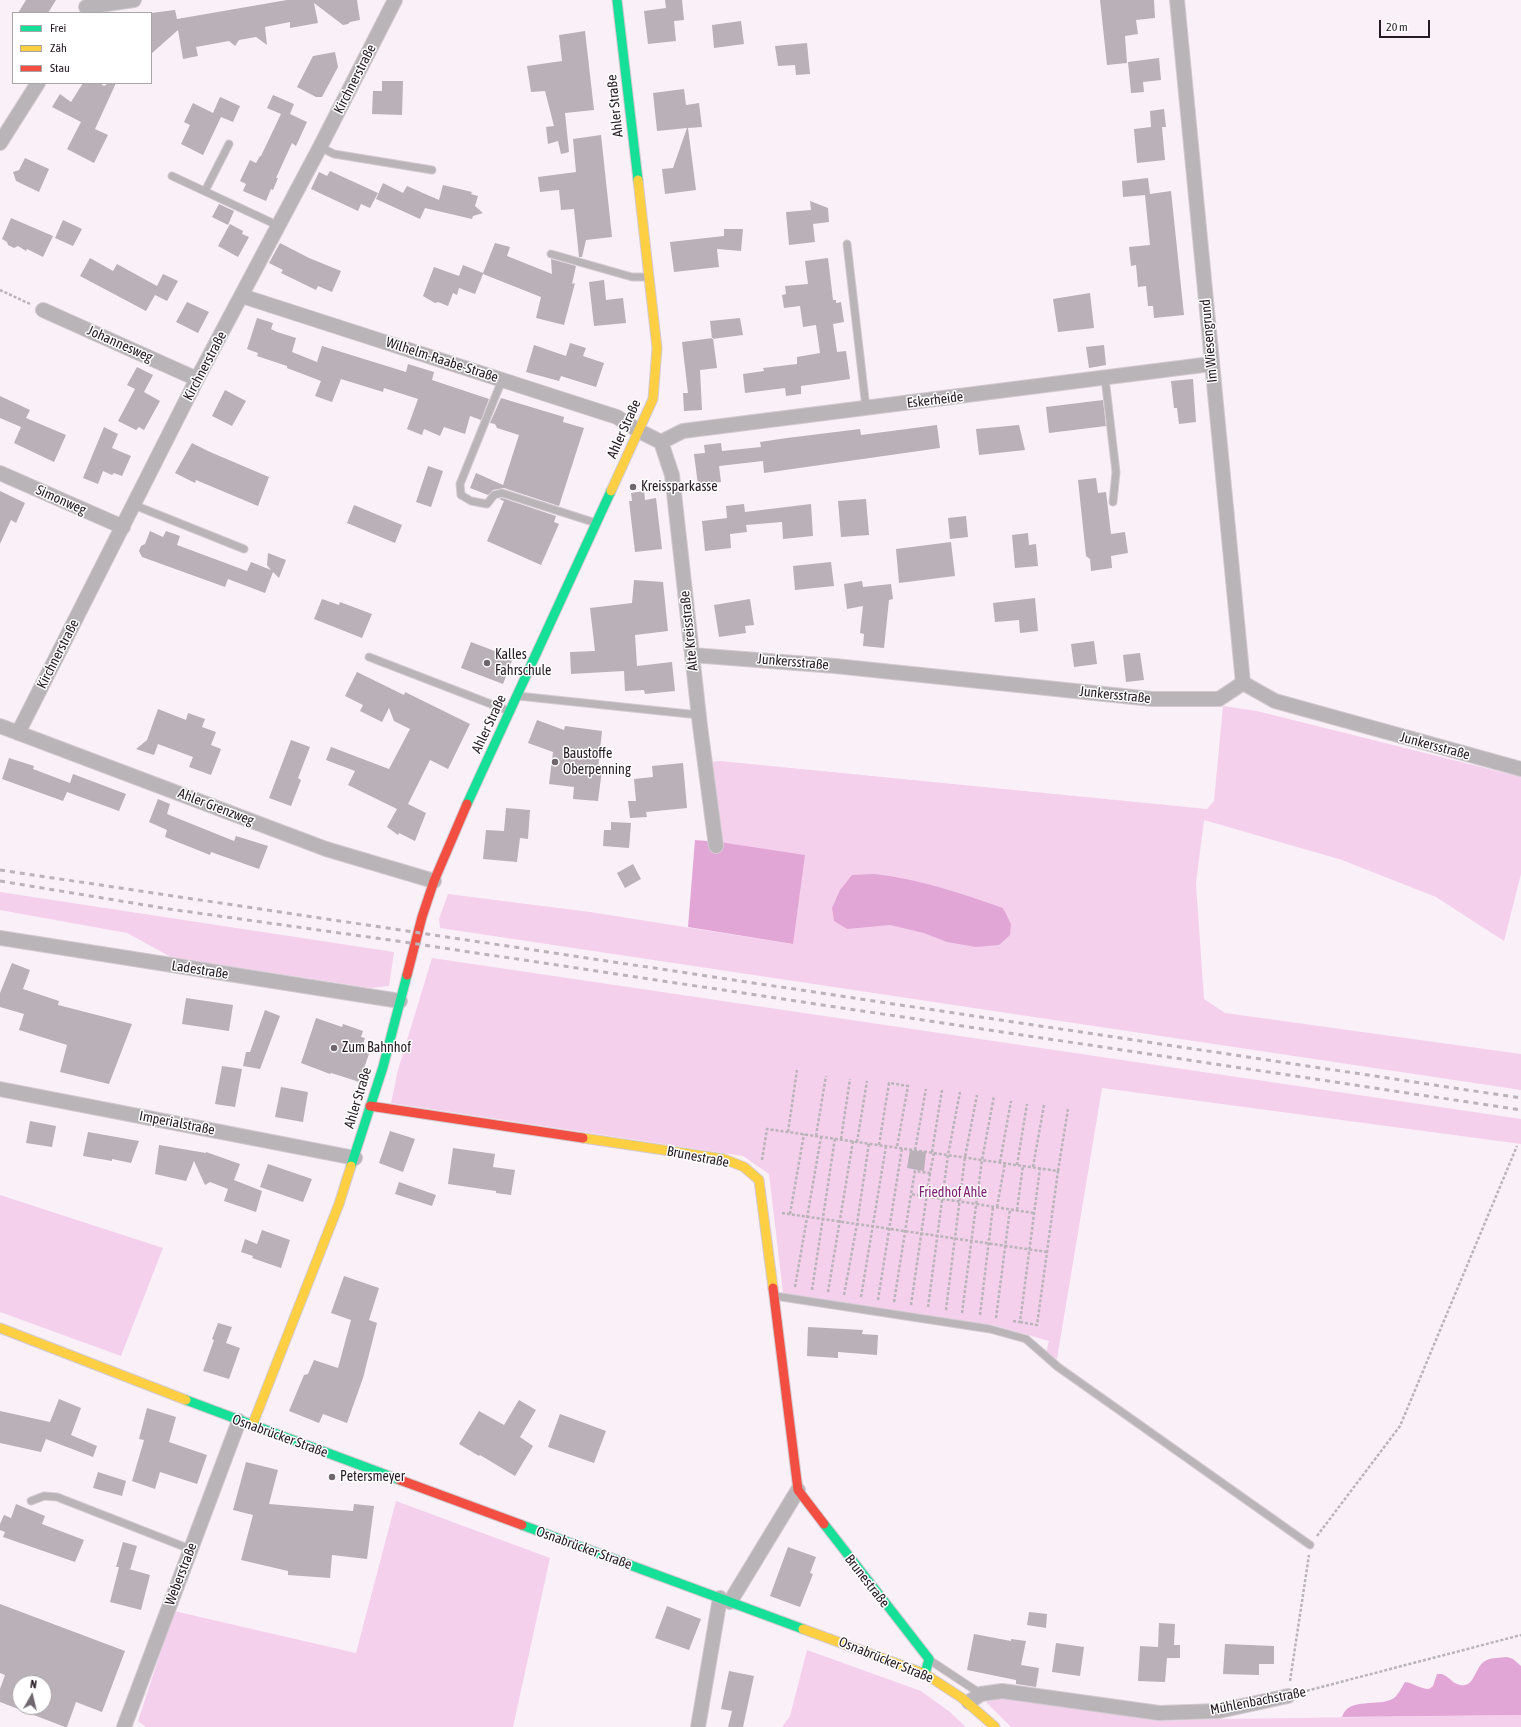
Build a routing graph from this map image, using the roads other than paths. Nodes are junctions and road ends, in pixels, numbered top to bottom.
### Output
1 (134, 0) edge
2 (395, 0) edge
3 (617, 0) edge
4 (1176, 0) edge
5 (86, 7) edge
6 (37, 84) edge
7 (1, 140) edge
8 (229, 144) dead end
9 (320, 147) junction
10 (432, 170) dead end
11 (172, 176) dead end
12 (205, 191) junction
13 (279, 226) junction
14 (847, 244) dead end
15 (551, 254) dead end
16 (648, 276) junction
17 (242, 296) junction
18 (43, 310) road end
19 (1211, 364) junction
20 (1105, 378) junction
21 (197, 379) junction
22 (502, 380) junction
23 (866, 408) junction
24 (639, 431) junction
25 (661, 442) junction
26 (0, 473) edge
27 (1113, 502) dead end
28 (134, 505) junction
29 (596, 523) junction
30 (123, 527) junction
31 (244, 549) dead end
32 (692, 655) junction
33 (369, 657) dead end
34 (1243, 683) junction
35 (517, 696) junction
36 (510, 711) junction
37 (699, 715) junction
38 (0, 726) edge
39 (18, 733) junction
40 (1521, 769) edge
41 (716, 846) dead end
42 (434, 881) junction
43 (0, 938) edge
44 (400, 1001) junction
45 (0, 1089) edge
46 (370, 1106) junction
47 (355, 1158) junction
48 (774, 1296) junction
49 (0, 1328) edge
50 (245, 1423) junction
51 (798, 1490) junction
52 (31, 1501) dead end
53 (1310, 1545) road end
54 (190, 1549) junction
55 (725, 1600) junction
56 (929, 1659) junction
57 (925, 1674) junction
58 (981, 1694) junction
59 (1288, 1696) road end
60 (969, 1702) junction
61 (124, 1727) edge
62 (698, 1727) edge
63 (994, 1727) edge

1 - 5 street
2 - 9 street, Kirchnerstraße
3 - 16 main road, Ahler Straße
4 - 19 street, Im Wiesengrund
6 - 7 street
8 - 12 lane
9 - 10 lane
9 - 13 street, Kirchnerstraße
11 - 12 lane
12 - 13 lane
13 - 17 street, Kirchnerstraße
14 - 23 lane
15 - 16 lane
16 - 24 main road, Ahler Straße
17 - 21 street, Kirchnerstraße
17 - 22 street, Wilhelm-Raabe-Straße
18 - 21 street, Johannesweg
19 - 20 street, Eskerheide
19 - 34 street, Im Wiesengrund
20 - 23 street, Eskerheide
20 - 27 lane
21 - 28 street, Kirchnerstraße
22 - 24 street, Wilhelm-Raabe-Straße
22 - 29 lane
23 - 25 street, Eskerheide
24 - 25 street
24 - 29 main road, Ahler Straße
25 - 32 street, Alte Kreisstraße
26 - 30 street, Simonweg
28 - 30 street, Kirchnerstraße
28 - 31 lane
29 - 35 main road, Ahler Straße
30 - 39 street, Kirchnerstraße
32 - 34 street, Junkersstraße
32 - 37 street, Alte Kreisstraße
33 - 36 lane
34 - 40 street, Junkersstraße
35 - 36 main road, Ahler Straße
35 - 37 lane
36 - 42 main road, Ahler Straße
37 - 41 street, Alte Kreisstraße
38 - 39 street, Ahler Grenzweg
39 - 42 street, Ahler Grenzweg
42 - 44 main road, Ahler Straße
43 - 44 street, Ladestraße
44 - 46 main road, Ahler Straße
45 - 47 street, Imperialstraße
46 - 47 main road, Ahler Straße
46 - 48 main road, Brunestraße
47 - 50 main road, Ahler Straße
48 - 51 main road
48 - 53 lane
49 - 50 main road, Osnabrücker Straße
50 - 54 street, Weberstraße
50 - 55 main road, Osnabrücker Straße
51 - 55 street
51 - 56 main road, Brunestraße
52 - 54 lane
54 - 61 street, Weberstraße
55 - 57 main road, Osnabrücker Straße
55 - 62 street
56 - 57 main road
56 - 58 lane
57 - 60 main road, Osnabrücker Straße
58 - 59 street, Mühlenbachstraße
58 - 60 street, Mühlenbachstraße
60 - 63 main road, Osnabrücker Straße

